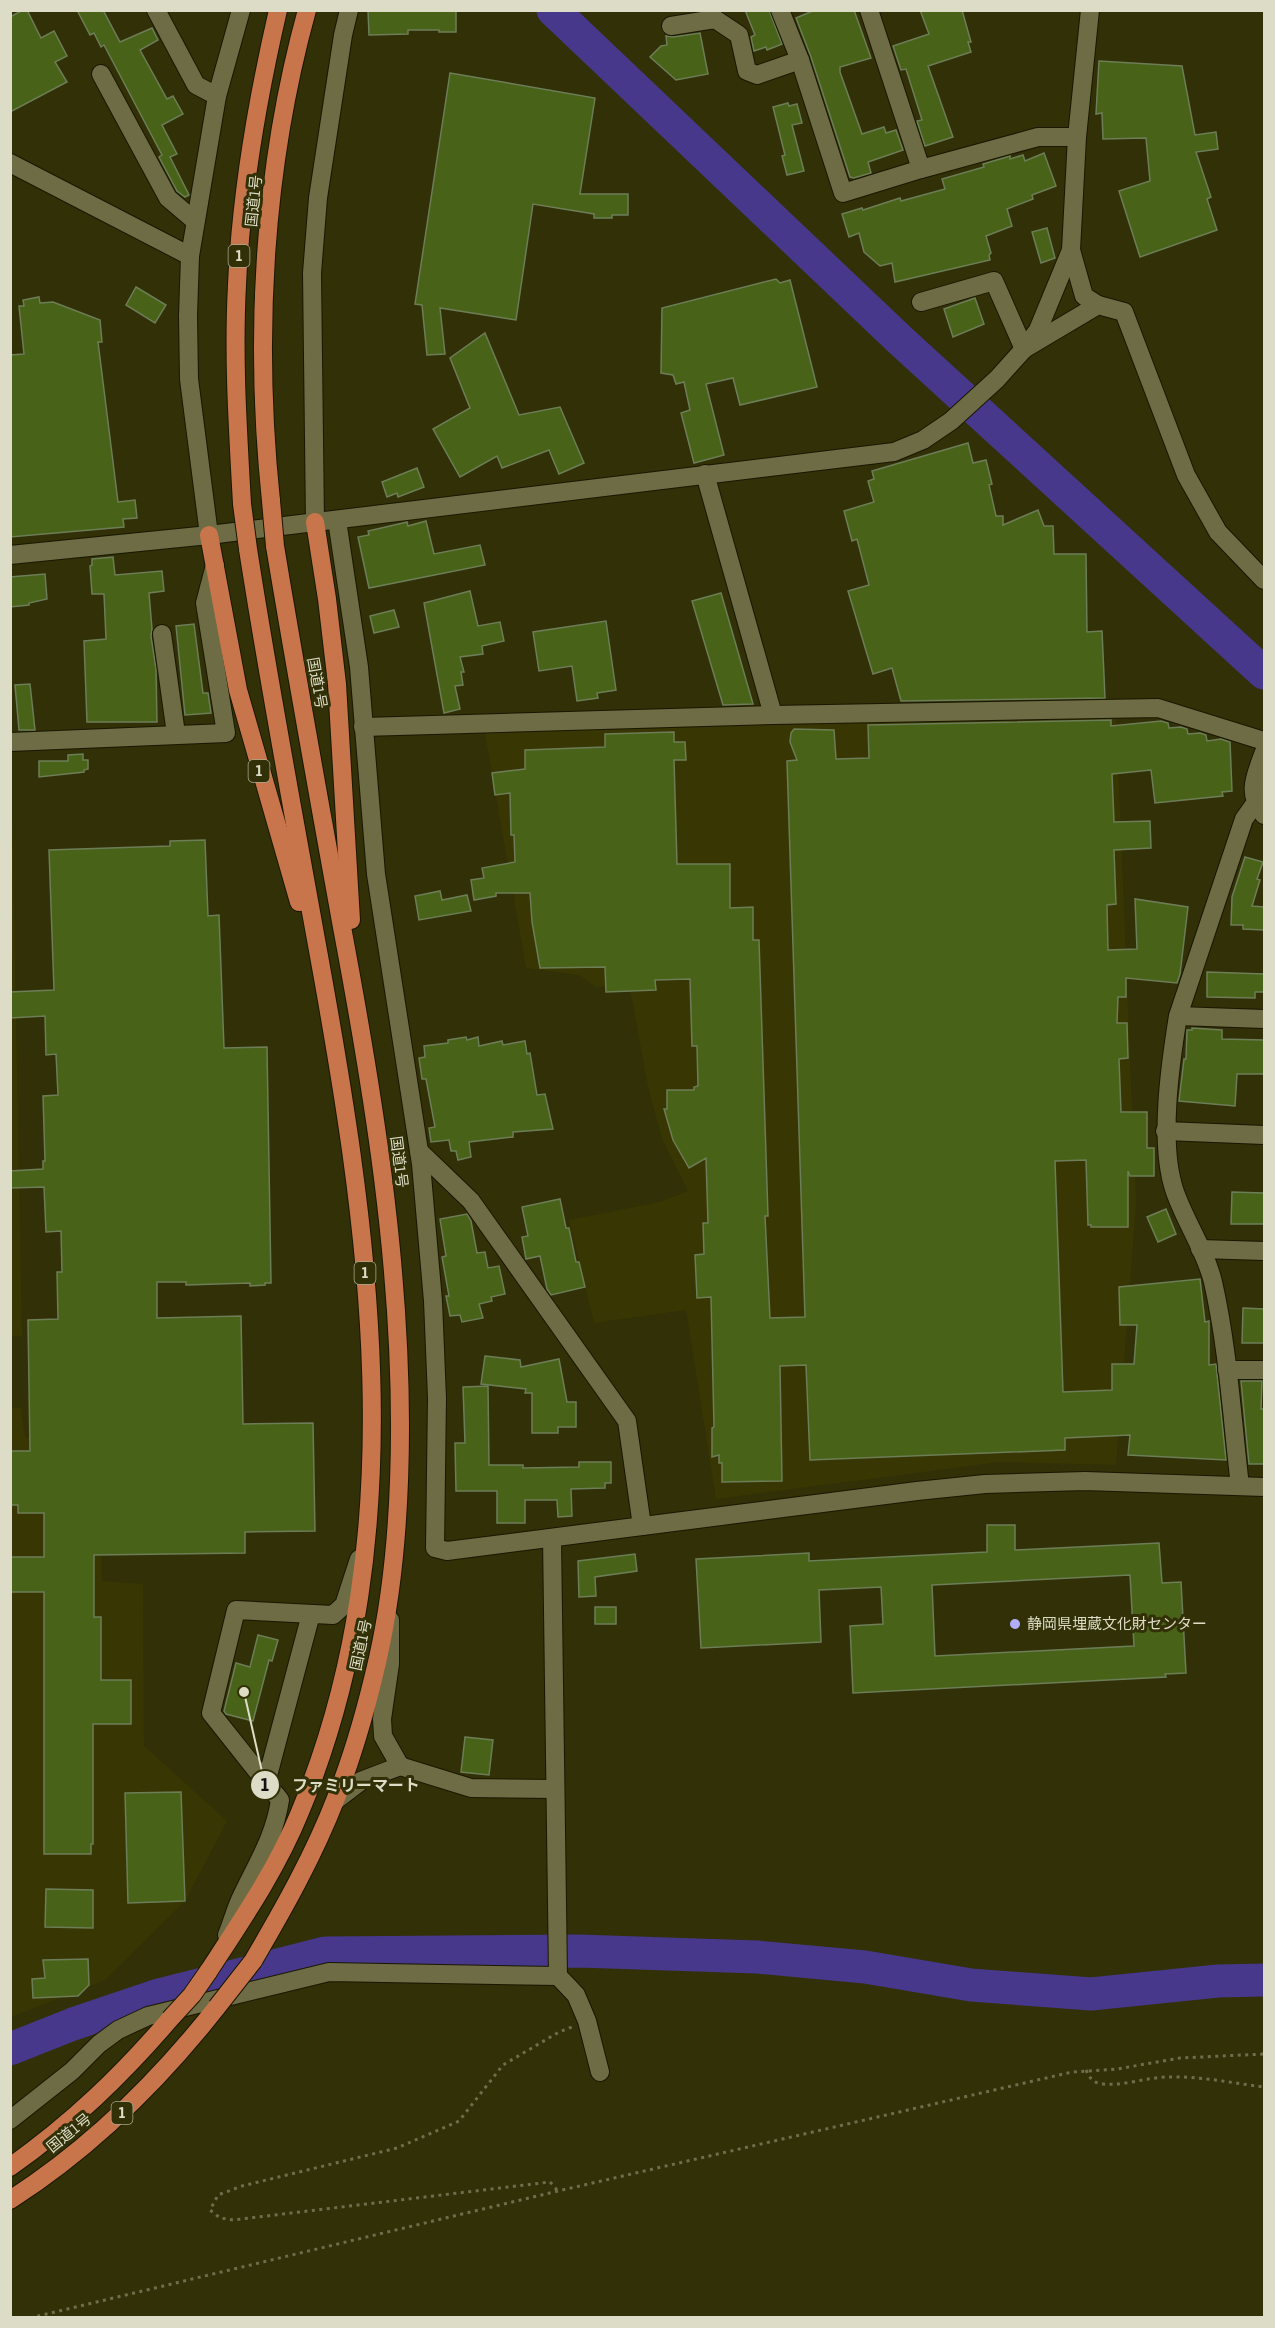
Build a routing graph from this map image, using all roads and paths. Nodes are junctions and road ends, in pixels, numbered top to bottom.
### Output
1 (156, 10) edge
2 (241, 10) edge
3 (278, 10) edge
4 (307, 10) edge
5 (349, 10) edge
6 (780, 10) edge
7 (869, 10) edge
8 (1090, 10) edge
9 (671, 26) dead end
10 (800, 60) junction
11 (101, 74) dead end
12 (217, 96) junction
13 (1077, 137) junction
14 (10, 163) edge
15 (921, 169) junction
16 (195, 221) junction
17 (1071, 250) junction
18 (190, 256) junction
19 (921, 302) dead end
20 (1098, 305) junction
21 (1024, 350) junction
22 (705, 474) junction
23 (337, 520) junction
24 (315, 522) junction
25 (209, 535) junction
26 (10, 555) edge
27 (215, 566) junction
28 (1264, 580) edge
29 (162, 634) dead end
30 (772, 715) junction
31 (363, 727) junction
32 (176, 734) junction
33 (1264, 741) edge
34 (10, 742) edge
35 (1264, 752) edge
36 (1262, 804) edge
37 (356, 998) junction
38 (327, 1002) junction
39 (1178, 1016) junction
40 (1264, 1019) edge
41 (1165, 1131) junction
42 (1264, 1135) edge
43 (419, 1151) junction
44 (1200, 1249) junction
45 (1264, 1251) edge
46 (1227, 1370) junction
47 (1264, 1370) edge
48 (1240, 1486) junction
49 (1264, 1487) edge
50 (369, 1517) junction
51 (642, 1526) junction
52 (552, 1538) junction
53 (390, 1592) junction
54 (311, 1614) junction
55 (400, 1766) junction
56 (266, 1783) junction
57 (554, 1789) junction
58 (336, 1800) junction
59 (220, 1953) junction
60 (558, 1976) junction
61 (587, 2021) junction
62 (1264, 2054) edge
63 (1086, 2070) junction
64 (600, 2072) dead end
65 (1264, 2087) edge
66 (10, 2120) edge
67 (10, 2167) edge
68 (558, 2191) junction
69 (10, 2200) edge
70 (30, 2318) edge

1 - 12 street
2 - 12 street
3 - 38 highway, 国道1号 / 1, bridge
4 - 37 highway, 国道1号 / 1, bridge
5 - 24 street
6 - 10 street
7 - 15 street
8 - 13 street
9 - 10 street
10 - 15 street
11 - 16 street
12 - 16 street
13 - 15 street
13 - 17 street
14 - 18 street
16 - 18 street
17 - 20 street
17 - 21 street
18 - 25 street
19 - 21 street
20 - 21 street
20 - 28 street
21 - 22 street
22 - 23 street
22 - 30 street
23 - 24 street
23 - 31 street
24 - 25 street
24 - 37 highway, 1
25 - 26 street
25 - 27 highway, 1
27 - 32 street
27 - 38 highway, 1
29 - 32 street
30 - 31 street
30 - 33 street
31 - 43 street
32 - 34 street
35 - 36 street
36 - 39 street
37 - 53 highway, 国道1号 / 1
38 - 50 highway, 国道1号 / 1
39 - 40 street
39 - 41 street
41 - 42 street
41 - 44 street
43 - 51 street
43 - 52 street
44 - 45 street
44 - 46 street
46 - 47 street
46 - 48 street
48 - 49 street
48 - 51 street
50 - 54 street
50 - 59 highway, 国道1号 / 1
51 - 52 street
52 - 57 street
53 - 55 street
53 - 58 highway, 国道1号 / 1
54 - 56 street
54 - 56 street
55 - 57 street
55 - 58 street
56 - 59 street
57 - 60 street
58 - 69 highway, 国道1号 / 1, bridge
59 - 67 highway, 国道1号 / 1, bridge
60 - 61 street
60 - 66 street
61 - 64 street
61 - 68 path
62 - 63 path
63 - 65 path
63 - 68 path
68 - 70 path

